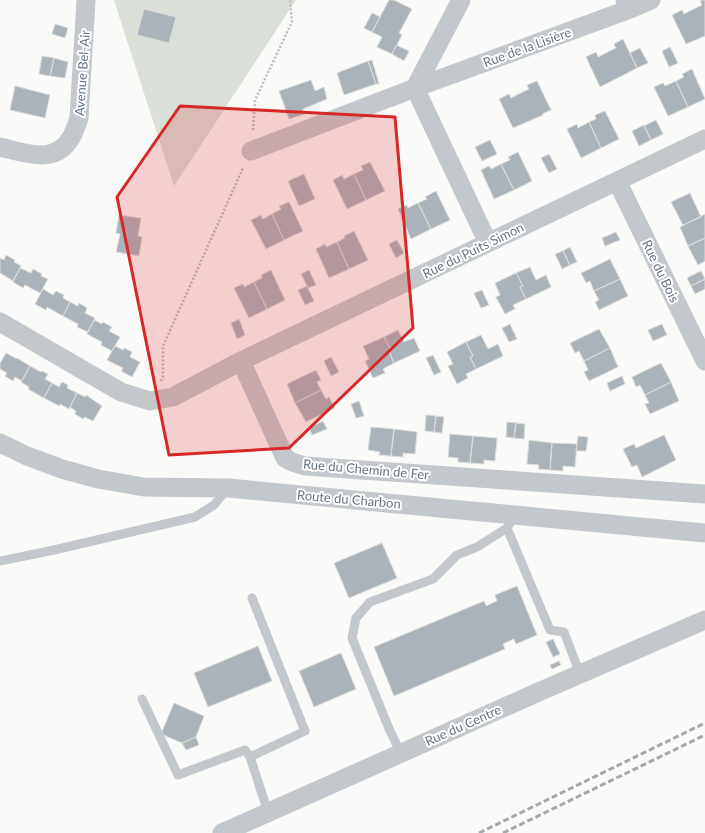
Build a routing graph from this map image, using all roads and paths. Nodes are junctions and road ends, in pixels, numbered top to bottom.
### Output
1 (86, 0) edge
2 (290, 0) edge
3 (461, 0) edge
4 (651, 0) edge
5 (627, 5) edge
6 (415, 88) junction
7 (705, 139) edge
8 (0, 147) edge
9 (251, 151) junction
10 (617, 181) junction
11 (488, 243) junction
12 (0, 322) edge
13 (241, 361) junction
14 (705, 361) edge
15 (150, 400) junction
16 (0, 443) edge
17 (228, 488) junction
18 (705, 494) edge
19 (511, 522) junction
20 (705, 533) edge
21 (0, 561) edge
22 (252, 598) dead end
23 (705, 620) edge
24 (580, 674) junction
25 (142, 699) dead end
26 (401, 753) junction
27 (250, 757) junction
28 (268, 812) junction
29 (222, 833) edge

1 - 8 street, Avenue Bel-Air
2 - 9 path
3 - 6 street
4 - 5 street, Rue de la Lisière
5 - 6 street, Rue de la Lisière
6 - 9 street, Rue de la Lisière
6 - 11 street
7 - 10 street, Rue du Puits Simon
9 - 15 path
10 - 11 street, Rue du Puits Simon
10 - 14 street, Rue du Bois
11 - 13 street, Rue du Puits Simon
12 - 15 street
13 - 15 street
13 - 18 street, Rue du Chemin de Fer
16 - 17 street, Route du Charbon
17 - 19 street, Route du Charbon
17 - 21 lane
19 - 20 street, Route du Charbon
19 - 24 lane
19 - 26 lane
22 - 27 lane
23 - 24 street, Rue du Centre
24 - 26 street, Rue du Centre
25 - 27 lane
26 - 28 street, Rue du Centre
27 - 28 lane
28 - 29 street, Rue du Centre

